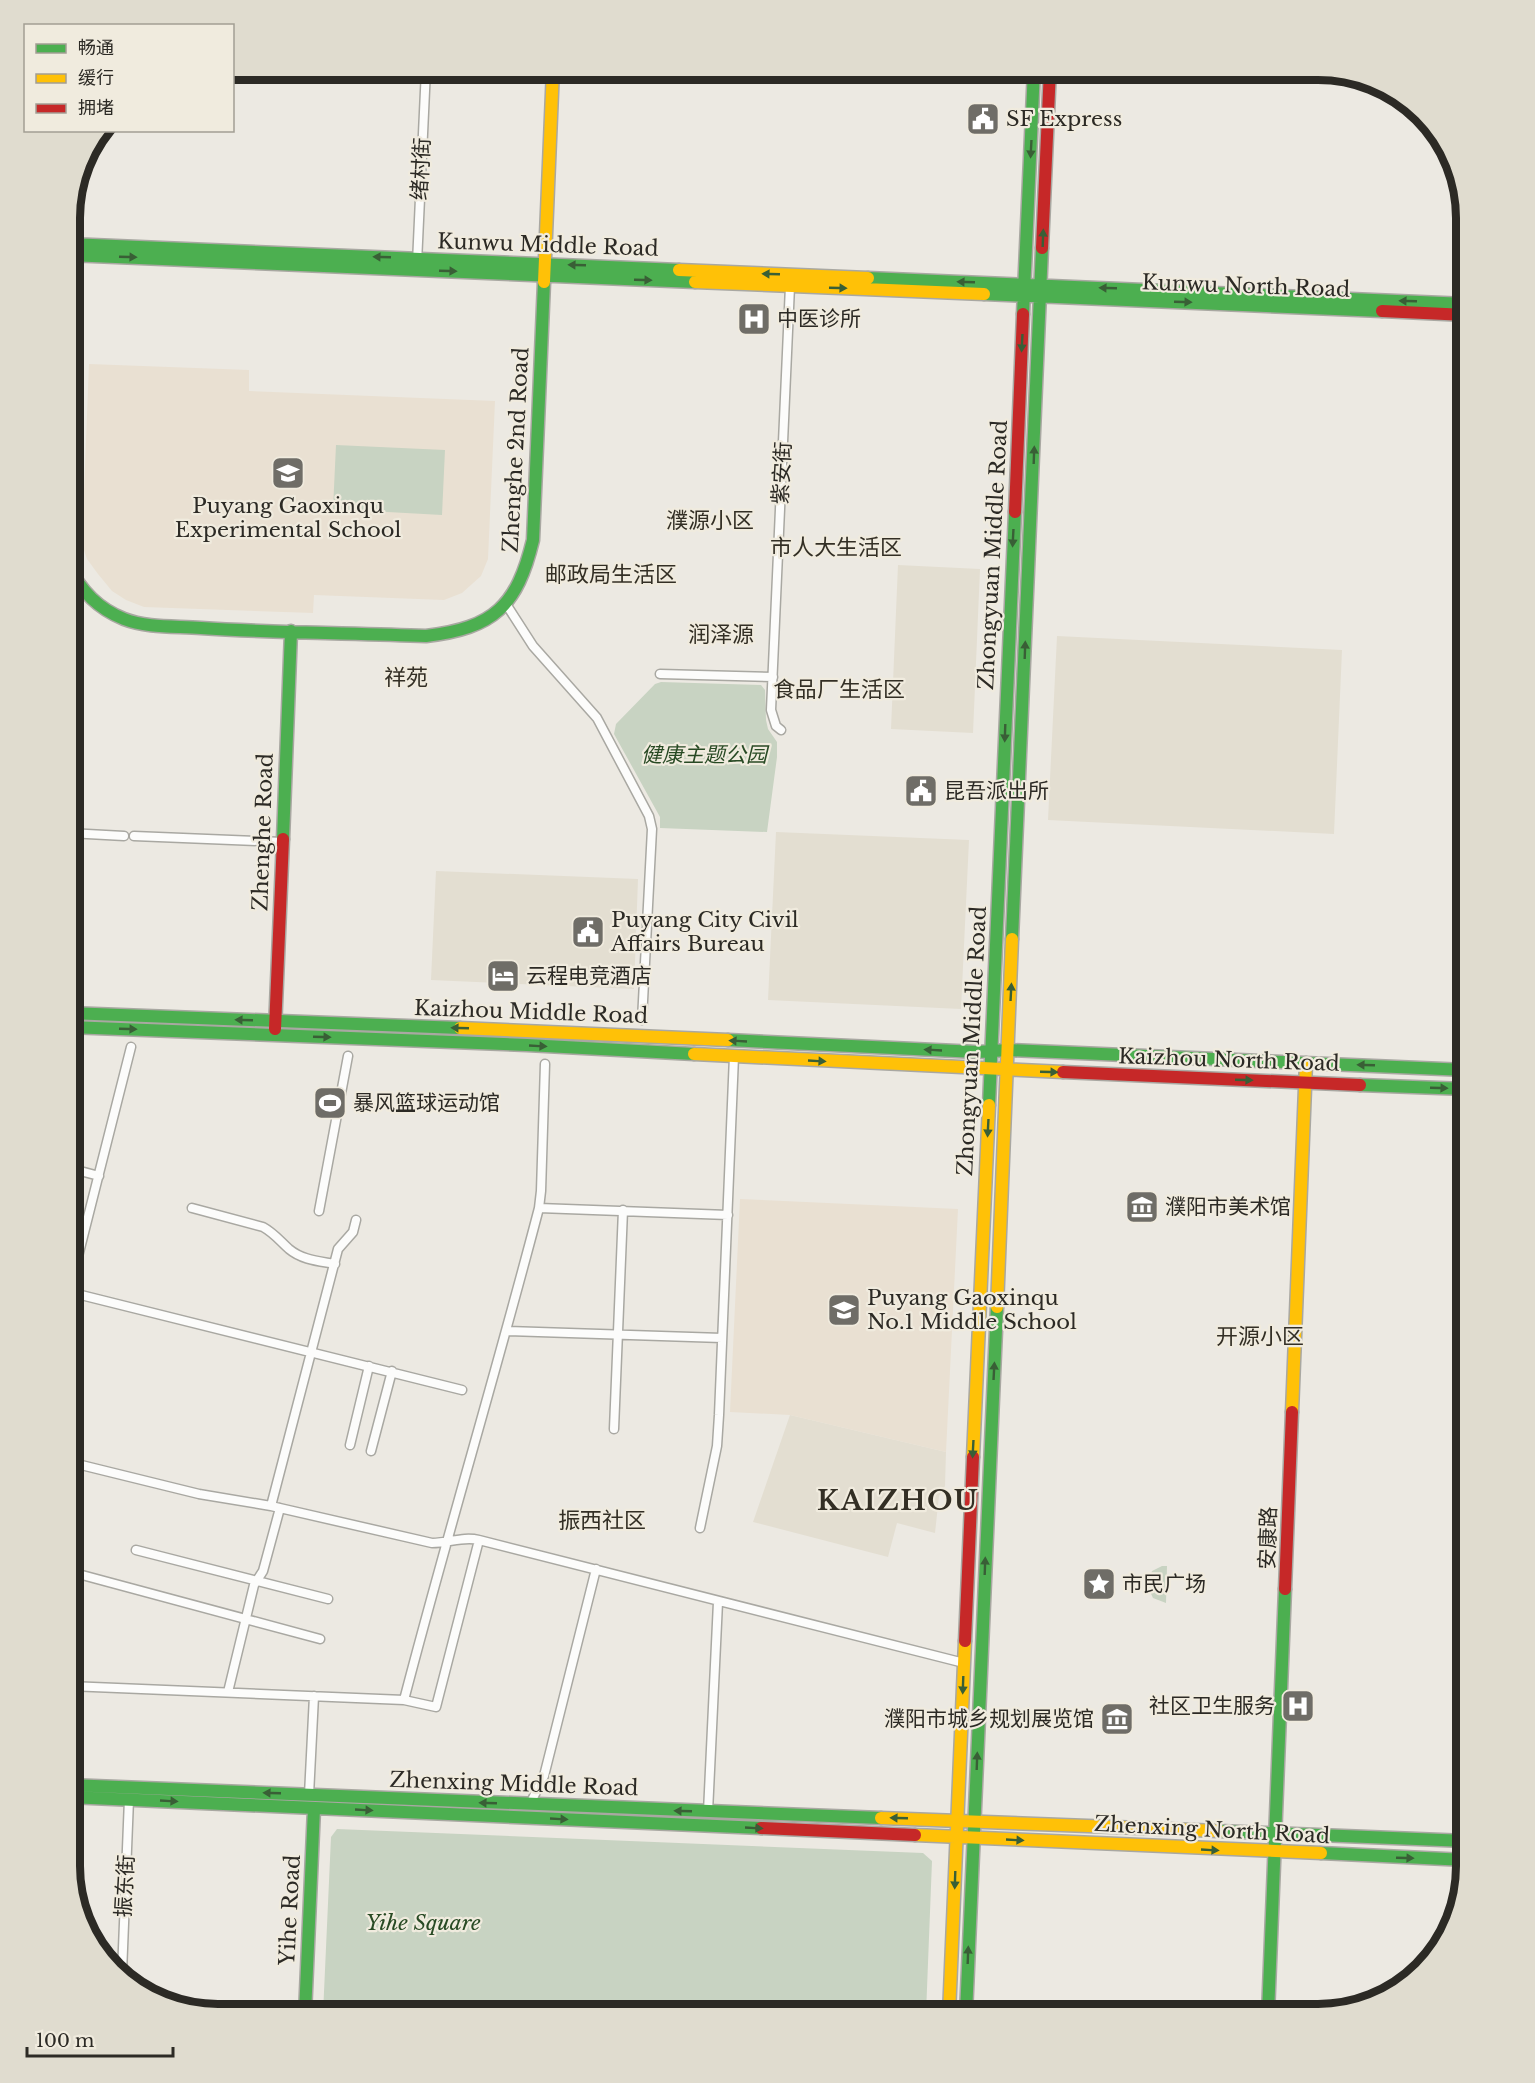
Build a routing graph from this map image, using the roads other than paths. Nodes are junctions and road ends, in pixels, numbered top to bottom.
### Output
1 (425, 80) edge
2 (553, 80) edge
3 (1034, 80) edge
4 (1050, 80) edge
5 (80, 249) edge
6 (417, 264) junction
7 (544, 270) junction
8 (790, 286) junction
9 (1024, 290) junction
10 (1041, 291) junction
11 (1456, 304) edge
12 (1456, 314) edge
13 (80, 586) edge
14 (506, 604) junction
15 (291, 632) junction
16 (660, 674) dead end
17 (773, 677) junction
18 (781, 730) dead end
19 (80, 834) edge
20 (123, 836) dead end
21 (134, 836) dead end
22 (282, 842) junction
23 (80, 1013) edge
24 (642, 1020) dead end
25 (275, 1022) junction
26 (80, 1027) edge
27 (274, 1035) junction
28 (131, 1047) dead end
29 (992, 1050) junction
30 (1008, 1050) junction
31 (348, 1056) dead end
32 (734, 1056) junction
33 (1306, 1063) junction
34 (545, 1064) dead end
35 (991, 1070) junction
36 (1007, 1070) junction
37 (1456, 1070) edge
38 (1305, 1083) junction
39 (1456, 1089) edge
40 (80, 1171) edge
41 (99, 1176) junction
42 (192, 1208) dead end
43 (538, 1208) junction
44 (622, 1210) junction
45 (319, 1211) dead end
46 (728, 1215) junction
47 (356, 1220) dead end
48 (80, 1249) edge
49 (335, 1264) junction
50 (80, 1295) edge
51 (507, 1330) junction
52 (618, 1334) junction
53 (722, 1338) junction
54 (312, 1351) junction
55 (369, 1366) junction
56 (392, 1371) junction
57 (462, 1389) dead end
58 (614, 1429) dead end
59 (350, 1445) dead end
60 (372, 1451) dead end
61 (80, 1465) edge
62 (276, 1507) junction
63 (700, 1528) dead end
64 (479, 1540) junction
65 (446, 1543) junction
66 (136, 1550) dead end
67 (596, 1569) junction
68 (82, 1575) dead end
69 (257, 1581) junction
70 (328, 1599) dead end
71 (718, 1602) junction
72 (245, 1619) junction
73 (320, 1639) dead end
74 (964, 1663) junction
75 (80, 1686) edge
76 (228, 1692) junction
77 (314, 1696) junction
78 (404, 1700) junction
79 (80, 1785) edge
80 (309, 1795) junction
81 (80, 1797) edge
82 (129, 1799) junction
83 (530, 1804) junction
84 (314, 1808) junction
85 (708, 1812) junction
86 (957, 1820) junction
87 (974, 1821) junction
88 (1275, 1833) junction
89 (957, 1838) junction
90 (973, 1839) junction
91 (1456, 1841) edge
92 (1274, 1852) junction
93 (1456, 1860) edge
94 (122, 1965) edge
95 (305, 2003) edge
96 (949, 2004) edge
97 (966, 2004) edge
98 (1268, 2004) edge

1 - 6 street, 绪村街
2 - 7 street, Zhenghe 2nd Road
3 -> 9 street, Zhongyuan Middle Road
10 -> 4 street, Zhongyuan Middle Road
5 - 6 street, Kunwu Middle Road
6 - 7 street, Kunwu Middle Road
7 -> 8 street, Kunwu Middle Road
9 -> 7 street, Kunwu Middle Road
7 - 14 street, Zhenghe 2nd Road
8 -> 9 street, Kunwu Middle Road
8 - 17 street, 紫安街
9 - 10 street, Kunwu North Road
9 -> 29 street, Zhongyuan Middle Road
11 -> 10 street, Kunwu North Road
10 -> 12 street, Kunwu North Road
30 -> 10 street, Zhongyuan Middle Road
13 - 15 street, Zhenghe 2nd Road
14 - 15 street, Zhenghe 2nd Road
14 - 24 street
15 - 22 street, Zhenghe Road
16 - 17 street
17 - 18 street, 紫安街
19 - 20 street
21 - 22 street
22 - 25 street, Zhenghe Road
25 -> 23 street, Kaizhou Middle Road
25 - 27 street, Zhenghe Road
29 -> 25 street, Kaizhou Middle Road
26 -> 27 street, Kaizhou Middle Road
27 -> 32 street, Kaizhou Middle Road
28 - 41 street
29 - 30 street, Kaizhou North Road
29 - 35 street, Zhongyuan Middle Road
30 - 33 street, Kaizhou North Road
30 - 36 street, Zhongyuan Middle Road
31 - 45 street
32 -> 35 street, Kaizhou Middle Road
32 - 46 street
37 -> 33 street, Kaizhou North Road
33 - 38 street, 安康路
34 - 43 street
35 - 36 street, Kaizhou North Road
35 -> 74 street, Zhongyuan Middle Road
36 -> 38 street, Kaizhou North Road
87 -> 36 street, Zhongyuan Middle Road
38 -> 39 street, Kaizhou North Road
38 - 88 street, 安康路
40 - 41 street
41 - 48 street
42 - 49 street
43 - 44 street
43 - 51 street
44 - 46 street
44 - 52 street
46 - 53 street
47 - 49 street
49 - 54 street
50 - 54 street
51 - 52 street
51 - 65 street
52 - 53 street
52 - 58 street
53 - 63 street
54 - 55 street
54 - 62 street
55 - 56 street
55 - 59 street
56 - 57 street
56 - 60 street
61 - 62 street
62 - 65 street
62 - 69 street
64 - 65 street
64 - 67 street
64 - 78 street
65 - 78 street
66 - 69 street
67 - 71 street
67 - 83 street
68 - 72 street
69 - 70 street
69 - 72 street
71 - 74 street
71 - 85 street
72 - 73 street
72 - 76 street
74 -> 86 street, Zhongyuan Middle Road
75 - 76 street
76 - 77 street
77 - 78 street
77 - 80 street
80 -> 79 street, Zhenxing Middle Road
83 -> 80 street, Zhenxing Middle Road
81 - 82 street, Zhenxing Middle Road
82 -> 84 street, Zhenxing Middle Road
82 - 94 street, 振东街
85 -> 83 street, Zhenxing Middle Road
84 -> 89 street, Zhenxing Middle Road
84 - 95 street, Yihe Road
86 -> 85 street, Zhenxing Middle Road
86 - 87 street, Zhenxing North Road
86 - 89 street, Zhongyuan Middle Road
87 - 88 street, Zhenxing North Road
87 - 90 street, Zhongyuan Middle Road
88 - 91 street, Zhenxing North Road
88 - 92 street, 安康路
89 - 90 street, Zhenxing North Road
89 -> 96 street, Zhongyuan Middle Road
90 -> 92 street, Zhenxing North Road
97 -> 90 street, Zhongyuan Middle Road
92 -> 93 street, Zhenxing North Road
92 - 98 street, 安康路

